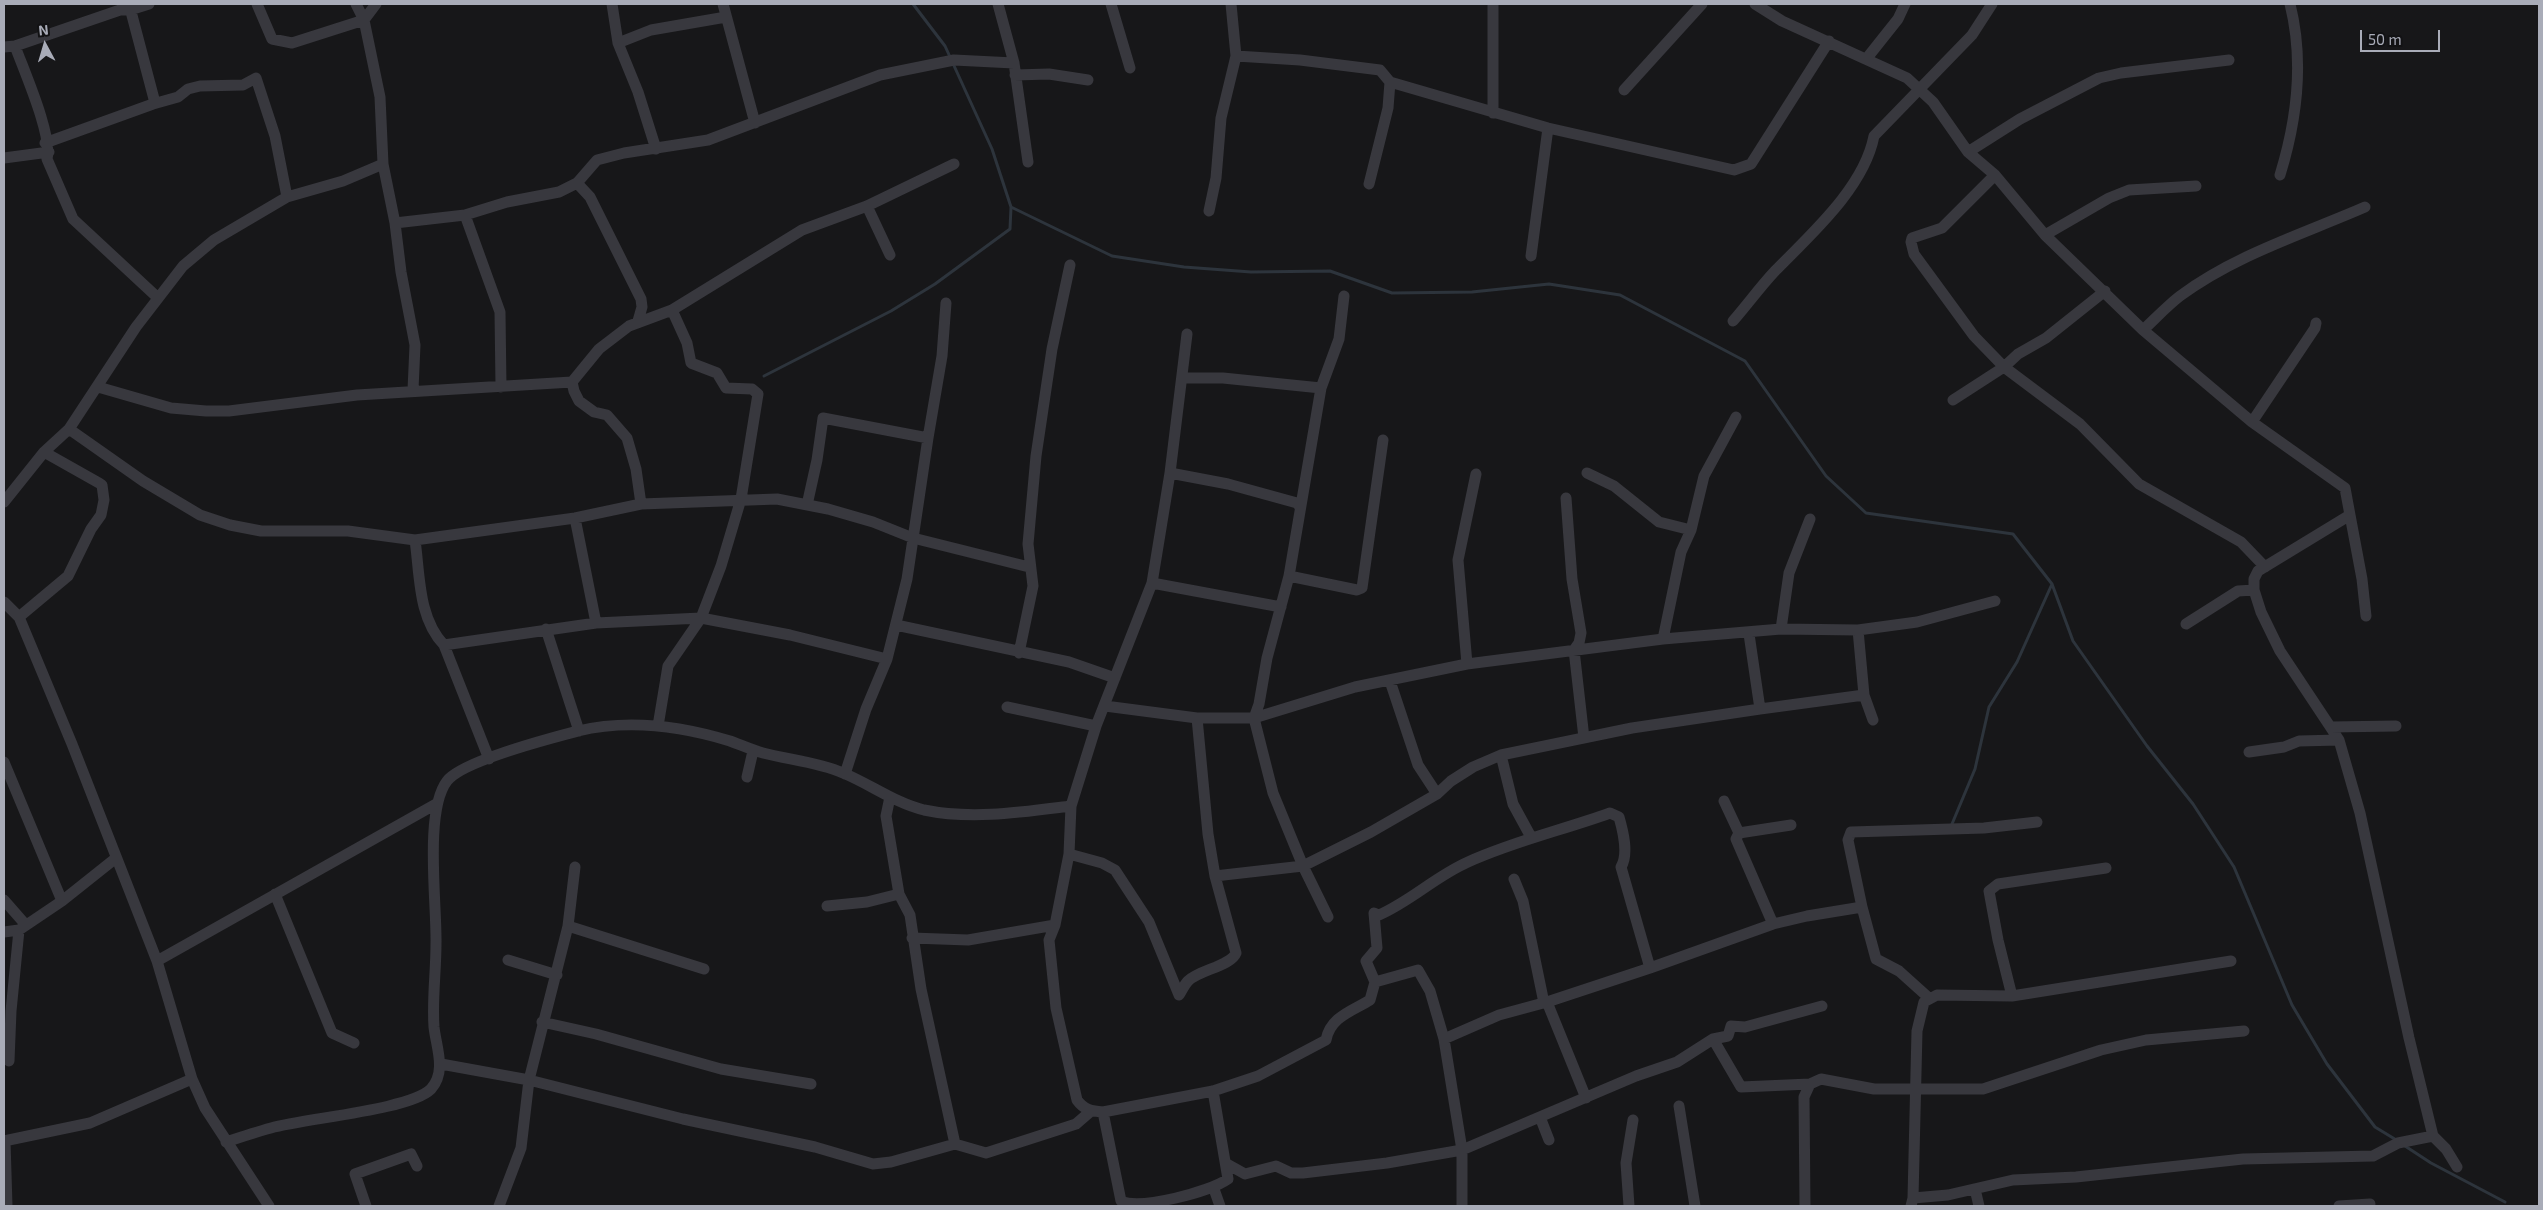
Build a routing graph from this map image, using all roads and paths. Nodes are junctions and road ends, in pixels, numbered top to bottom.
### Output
1 (149, 4) edge
2 (257, 4) edge
3 (356, 4) edge
4 (376, 4) edge
5 (612, 4) edge
6 (723, 4) edge
7 (998, 4) edge
8 (1112, 4) edge
9 (1232, 4) edge
10 (1493, 4) edge
11 (1702, 4) edge
12 (1755, 4) edge
13 (1905, 4) edge
14 (1992, 4) edge
15 (2290, 4) edge
16 (130, 7) edge
17 (726, 17) junction
18 (364, 20) junction
19 (1829, 41) junction
20 (618, 43) junction
21 (9, 46) edge
22 (1236, 56) junction
23 (1867, 58) junction
24 (2230, 60) dead end
25 (1014, 63) junction
26 (1130, 68) dead end
27 (1015, 75) junction
28 (1088, 80) dead end
29 (1390, 82) junction
30 (1624, 90) dead end
31 (1919, 90) junction
32 (152, 104) junction
33 (1493, 113) junction
34 (756, 123) junction
35 (1548, 128) junction
36 (47, 148) junction
37 (656, 149) junction
38 (1968, 152) junction
39 (4, 158) edge
40 (1028, 162) dead end
41 (383, 164) junction
42 (954, 164) dead end
43 (2280, 175) dead end
44 (1995, 176) junction
45 (577, 183) junction
46 (1369, 184) dead end
47 (2196, 186) dead end
48 (287, 197) junction
49 (867, 206) junction
50 (2365, 206) dead end
51 (1209, 211) dead end
52 (465, 215) junction
53 (395, 223) junction
54 (2045, 235) junction
55 (890, 255) dead end
56 (1530, 256) dead end
57 (1070, 265) dead end
58 (2105, 291) junction
59 (1344, 296) dead end
60 (158, 298) junction
61 (946, 303) dead end
62 (672, 310) junction
63 (638, 321) junction
64 (1733, 321) dead end
65 (2316, 323) dead end
66 (2143, 330) junction
67 (1187, 334) dead end
68 (2004, 367) junction
69 (1182, 378) junction
70 (572, 382) junction
71 (98, 387) junction
72 (500, 387) junction
73 (1321, 388) junction
74 (413, 390) junction
75 (1953, 400) dead end
76 (1736, 417) dead end
77 (2252, 422) junction
78 (68, 428) junction
79 (928, 438) junction
80 (1383, 440) dead end
81 (44, 452) junction
82 (1170, 473) junction
83 (1587, 473) dead end
84 (1476, 474) dead end
85 (1566, 498) dead end
86 (741, 499) junction
87 (4, 502) edge
88 (642, 504) junction
89 (807, 505) junction
90 (1300, 507) junction
91 (2350, 515) junction
92 (575, 518) junction
93 (1810, 519) dead end
94 (1690, 530) junction
95 (913, 538) junction
96 (415, 540) junction
97 (1030, 567) junction
98 (2265, 567) junction
99 (1290, 576) junction
100 (1152, 583) junction
101 (2254, 590) junction
102 (1995, 601) dead end
103 (4, 602) edge
104 (1281, 607) junction
105 (2366, 616) dead end
106 (18, 617) junction
107 (702, 618) junction
108 (596, 623) junction
109 (2186, 624) dead end
110 (896, 625) junction
111 (546, 629) junction
112 (1781, 630) junction
113 (1858, 630) junction
114 (1749, 634) junction
115 (1663, 639) junction
116 (444, 645) junction
117 (1574, 650) junction
118 (1019, 653) junction
119 (887, 659) junction
120 (1467, 664) junction
121 (1115, 678) junction
122 (1390, 681) junction
123 (1864, 695) junction
124 (1105, 706) junction
125 (1007, 707) dead end
126 (1760, 708) junction
127 (1197, 718) junction
128 (1254, 718) junction
129 (1873, 720) dead end
130 (658, 726) junction
131 (1096, 726) junction
132 (2396, 726) dead end
133 (2331, 727) junction
134 (579, 731) junction
135 (1584, 738) junction
136 (2339, 740) junction
137 (753, 751) junction
138 (2249, 752) dead end
139 (1501, 755) junction
140 (488, 758) junction
141 (4, 762) edge
142 (845, 774) junction
143 (747, 777) dead end
144 (1437, 794) junction
145 (890, 797) junction
146 (1724, 801) dead end
147 (436, 804) junction
148 (1071, 806) junction
149 (2037, 822) dead end
150 (1791, 824) dead end
151 (1739, 833) junction
152 (1531, 837) junction
153 (1069, 854) junction
154 (116, 858) junction
155 (1303, 866) junction
156 (575, 867) dead end
157 (2106, 868) dead end
158 (1216, 876) junction
159 (1514, 879) dead end
160 (275, 894) junction
161 (899, 894) junction
162 (4, 900) edge
163 (62, 901) junction
164 (828, 906) dead end
165 (1862, 907) junction
166 (1328, 917) dead end
167 (1773, 924) junction
168 (1055, 925) junction
169 (568, 926) junction
170 (22, 927) junction
171 (4, 932) edge
172 (912, 938) junction
173 (508, 960) dead end
174 (157, 961) junction
175 (2231, 961) dead end
176 (1650, 968) junction
177 (704, 969) dead end
178 (557, 975) junction
179 (1375, 982) junction
180 (2012, 996) junction
181 (1929, 998) junction
182 (1546, 1002) junction
183 (1822, 1006) dead end
184 (542, 1022) junction
185 (2244, 1031) dead end
186 (1444, 1039) junction
187 (1713, 1039) junction
188 (354, 1043) dead end
189 (9, 1061) dead end
190 (441, 1064) junction
191 (192, 1079) junction
192 (529, 1080) junction
193 (811, 1084) dead end
194 (1810, 1084) junction
195 (1916, 1090) junction
196 (1213, 1091) junction
197 (1586, 1098) junction
198 (1679, 1106) dead end
199 (1090, 1111) junction
200 (1103, 1112) junction
201 (1540, 1117) junction
202 (1633, 1120) dead end
203 (2433, 1136) junction
204 (1549, 1140) dead end
205 (4, 1141) edge
206 (226, 1142) junction
207 (955, 1144) junction
208 (1462, 1150) junction
209 (1227, 1164) junction
210 (417, 1166) dead end
211 (2456, 1167) dead end
212 (1214, 1189) junction
213 (1975, 1189) junction
214 (1912, 1202) edge
215 (2370, 1204) dead end
216 (7, 1206) edge
217 (269, 1206) edge
218 (366, 1206) edge
219 (499, 1206) edge
220 (1220, 1206) edge
221 (1462, 1206) edge
222 (1630, 1206) edge
223 (1695, 1206) edge
224 (1805, 1206) edge
225 (1979, 1206) edge
226 (2339, 1206) edge

1 - 16 street
2 - 18 street
3 - 18 street
4 - 18 street
5 - 20 street
6 - 17 street
7 - 25 street
8 - 26 street
9 - 22 street
10 - 33 street
11 - 30 street
12 - 19 street
13 - 23 street
14 - 31 street
15 - 43 street
16 - 21 street
16 - 32 street
17 - 20 street
17 - 34 street
18 - 41 street
19 - 23 street
19 - 35 street
20 - 37 street
21 - 36 street
22 - 29 street
22 - 51 street
23 - 31 street
24 - 38 street
25 - 27 street
25 - 34 street
27 - 28 street
27 - 40 street
29 - 33 street
29 - 46 street
31 - 38 street
31 - 64 street
32 - 36 street
32 - 48 street
33 - 35 street
34 - 37 street
35 - 56 street
36 - 39 street
36 - 60 street
37 - 45 street
38 - 44 street
41 - 48 street
41 - 53 street
42 - 49 street
44 - 54 street
44 - 68 street
45 - 52 street
45 - 63 street
47 - 54 street
48 - 60 street
49 - 55 street
49 - 62 street
50 - 66 street
52 - 53 street
52 - 72 street
53 - 74 street
54 - 58 street
57 - 97 street
58 - 66 street
58 - 68 street
59 - 73 street
60 - 71 street
61 - 79 street
62 - 63 street
62 - 86 street
63 - 70 street
65 - 77 street
66 - 77 street
67 - 69 street
68 - 75 street
68 - 98 street
69 - 73 street
69 - 82 street
70 - 72 street
70 - 88 street
71 - 74 street
71 - 78 street
72 - 74 street
73 - 90 street
76 - 94 street
77 - 91 street
78 - 81 street
78 - 96 street
79 - 89 street
79 - 95 street
80 - 99 street
81 - 87 street
81 - 106 street
82 - 90 street
82 - 100 street
83 - 94 street
84 - 120 street
85 - 117 street
86 - 88 street
86 - 89 street
86 - 107 street
88 - 92 street
89 - 95 street
90 - 99 street
91 - 98 street
91 - 105 street
92 - 96 street
92 - 108 street
93 - 112 street
94 - 115 street
95 - 97 street
95 - 110 street
96 - 116 street
97 - 118 street
98 - 101 street
99 - 104 street
100 - 104 street
100 - 121 street
101 - 109 street
101 - 133 street
102 - 113 street
103 - 106 street
104 - 128 street
106 - 154 street
107 - 108 street
107 - 119 street
107 - 130 street
108 - 111 street
110 - 118 street
110 - 119 street
111 - 116 street
111 - 134 street
112 - 113 street
112 - 114 street
113 - 123 street
114 - 115 street
114 - 126 street
115 - 117 street
116 - 140 street
117 - 120 street
117 - 135 street
118 - 121 street
119 - 142 street
120 - 122 street
121 - 124 street
122 - 128 street
122 - 144 street
123 - 126 street
123 - 129 street
124 - 127 street
124 - 131 street
125 - 131 street
126 - 135 street
127 - 128 street
127 - 158 street
128 - 155 street
130 - 134 street
130 - 137 street
131 - 148 street
132 - 133 street
133 - 136 street
134 - 140 street
135 - 139 street
136 - 138 street
136 - 203 street
137 - 142 street
137 - 143 street
139 - 144 street
139 - 152 street
140 - 147 street
141 - 163 street
142 - 145 street
144 - 155 street
145 - 148 street
145 - 161 street
146 - 151 street
147 - 160 street
147 - 190 street
148 - 153 street
149 - 165 street
150 - 151 street
151 - 167 street
152 - 176 street
152 - 179 street
153 - 158 street
153 - 168 street
154 - 163 street
154 - 174 street
155 - 158 street
155 - 166 street
156 - 169 street
157 - 180 street
159 - 182 street
160 - 174 street
160 - 188 street
161 - 164 street
161 - 172 street
162 - 170 street
163 - 170 street
165 - 167 street
165 - 181 street
167 - 176 street
168 - 172 street
168 - 199 street
169 - 177 street
169 - 178 street
170 - 171 street
170 - 189 street
172 - 207 street
173 - 178 street
174 - 191 street
175 - 180 street
176 - 182 street
178 - 184 street
179 - 186 street
179 - 196 street
180 - 181 street
181 - 195 street
182 - 186 street
182 - 197 street
183 - 187 street
184 - 192 street
184 - 193 street
185 - 195 street
186 - 208 street
187 - 194 street
187 - 197 street
190 - 192 street
190 - 206 street
191 - 205 street
191 - 206 street
192 - 207 street
192 - 219 street
194 - 195 street
194 - 224 street
195 - 214 street
196 - 200 street
196 - 209 street
197 - 201 street
198 - 223 street
199 - 200 street
199 - 207 street
200 - 212 street
201 - 204 street
201 - 208 street
202 - 222 street
203 - 211 street
203 - 213 street
205 - 216 street
206 - 217 street
208 - 209 street
208 - 221 street
209 - 212 street
210 - 218 street
212 - 220 street
213 - 214 street
213 - 225 street
215 - 226 street

